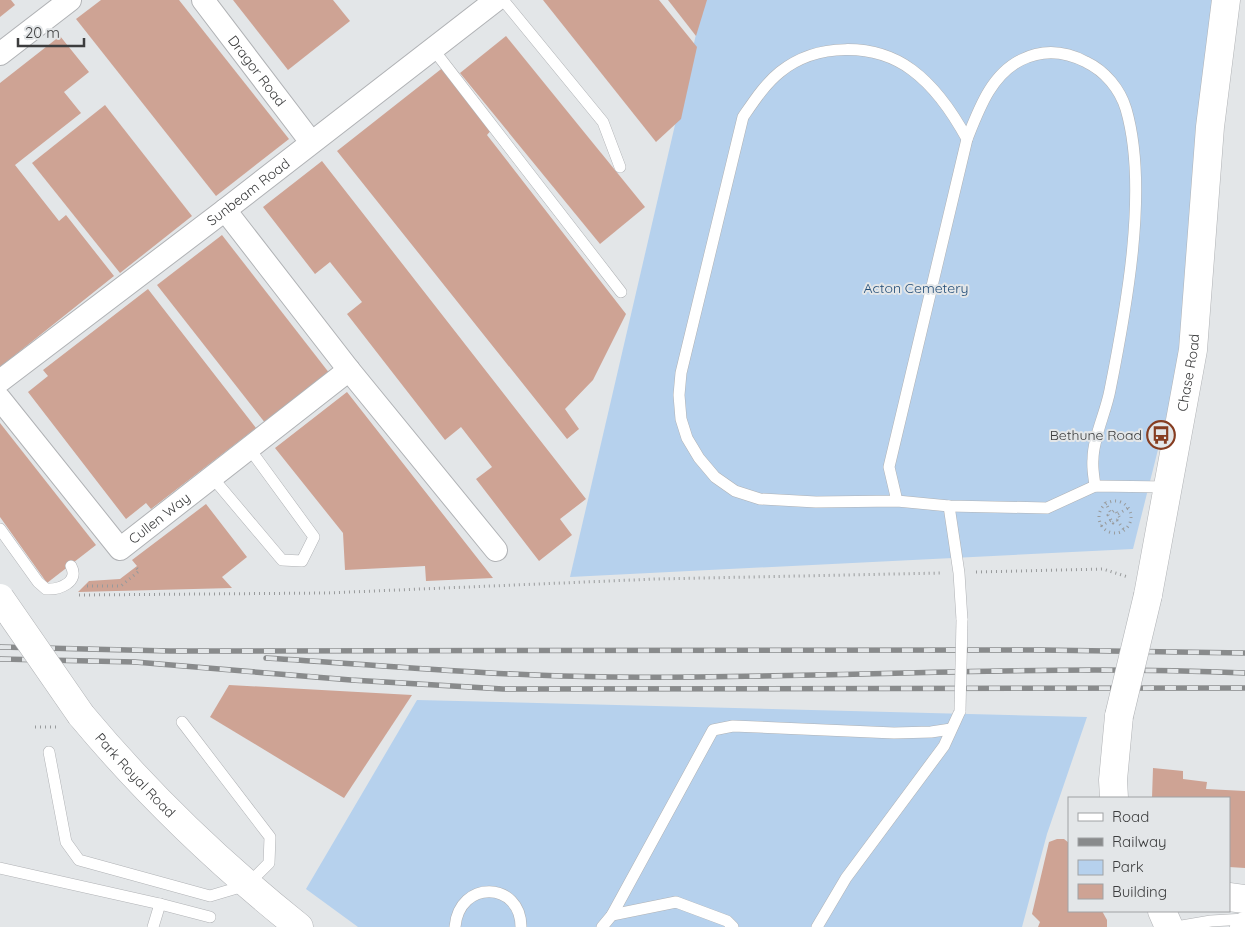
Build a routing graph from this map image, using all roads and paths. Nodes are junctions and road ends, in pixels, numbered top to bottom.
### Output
1 (70, 0) edge
2 (203, 0) edge
3 (496, 0) edge
4 (503, 0) edge
5 (1226, 0) edge
6 (433, 49) junction
7 (0, 54) edge
8 (967, 139) junction
9 (311, 142) junction
10 (620, 167) dead end
11 (225, 210) junction
12 (621, 292) dead end
13 (349, 370) junction
14 (0, 381) edge
15 (0, 399) edge
16 (249, 448) junction
17 (212, 477) junction
18 (1095, 486) junction
19 (1169, 487) junction
20 (897, 501) junction
21 (1106, 503) junction
22 (949, 506) junction
23 (1128, 508) junction
24 (1111, 513) junction
25 (1118, 514) junction
26 (1110, 520) junction
27 (1117, 520) junction
28 (1101, 526) junction
29 (0, 529) edge
30 (1124, 530) junction
31 (496, 550) dead end
32 (71, 566) dead end
33 (139, 570) dead end
34 (958, 573) junction
35 (82, 586) dead end
36 (1150, 589) junction
37 (98, 595) dead end
38 (0, 598) edge
39 (73, 721) junction
40 (182, 722) dead end
41 (35, 727) dead end
42 (951, 729) junction
43 (49, 752) dead end
44 (1114, 797) edge
45 (0, 868) edge
46 (246, 885) junction
47 (1230, 897) edge
48 (1245, 899) edge
49 (160, 904) junction
50 (1148, 914) edge
51 (612, 915) junction
52 (210, 918) dead end
53 (1245, 919) edge
54 (153, 927) edge
55 (299, 927) edge
56 (455, 927) edge
57 (521, 927) edge
58 (602, 927) edge
59 (733, 927) edge
60 (817, 927) edge
61 (1169, 927) edge
62 (1176, 927) edge

1 - 7 street
2 - 9 street, Dragor Road
3 - 6 street, Sunbeam Road
4 - 10 lane
5 - 19 street, Chase Road
6 - 9 street, Sunbeam Road
6 - 12 lane
8 - 18 lane
8 - 20 lane
8 - 20 lane
9 - 11 street, Sunbeam Road
11 - 13 street
11 - 14 street, Sunbeam Road
13 - 16 street, Cullen Way
13 - 31 street
15 - 17 street, Cullen Way
16 - 17 street, Cullen Way
16 - 17 lane
18 - 19 lane
18 - 22 lane
19 - 36 street, Chase Road
20 - 22 lane
21 - 23 path
21 - 24 path
21 - 28 path
22 - 34 lane
23 - 25 path
23 - 30 path
24 - 25 path
24 - 26 path
25 - 27 path
26 - 27 path
26 - 28 path
27 - 30 path
28 - 30 path
29 - 32 lane
33 - 35 path
34 - 36 path
34 - 37 path
34 - 42 lane, bridge
36 - 44 street, Chase Road, bridge
38 - 39 street, Park Royal Road, bridge
39 - 41 path
39 - 46 street, Park Royal Road
40 - 46 lane
42 - 51 lane
42 - 60 lane
43 - 46 lane
45 - 49 lane
46 - 55 street, Park Royal Road
47 - 48 street
49 - 52 lane
49 - 54 lane
50 - 61 street
51 - 58 lane
51 - 59 lane
53 - 62 lane
56 - 57 lane

